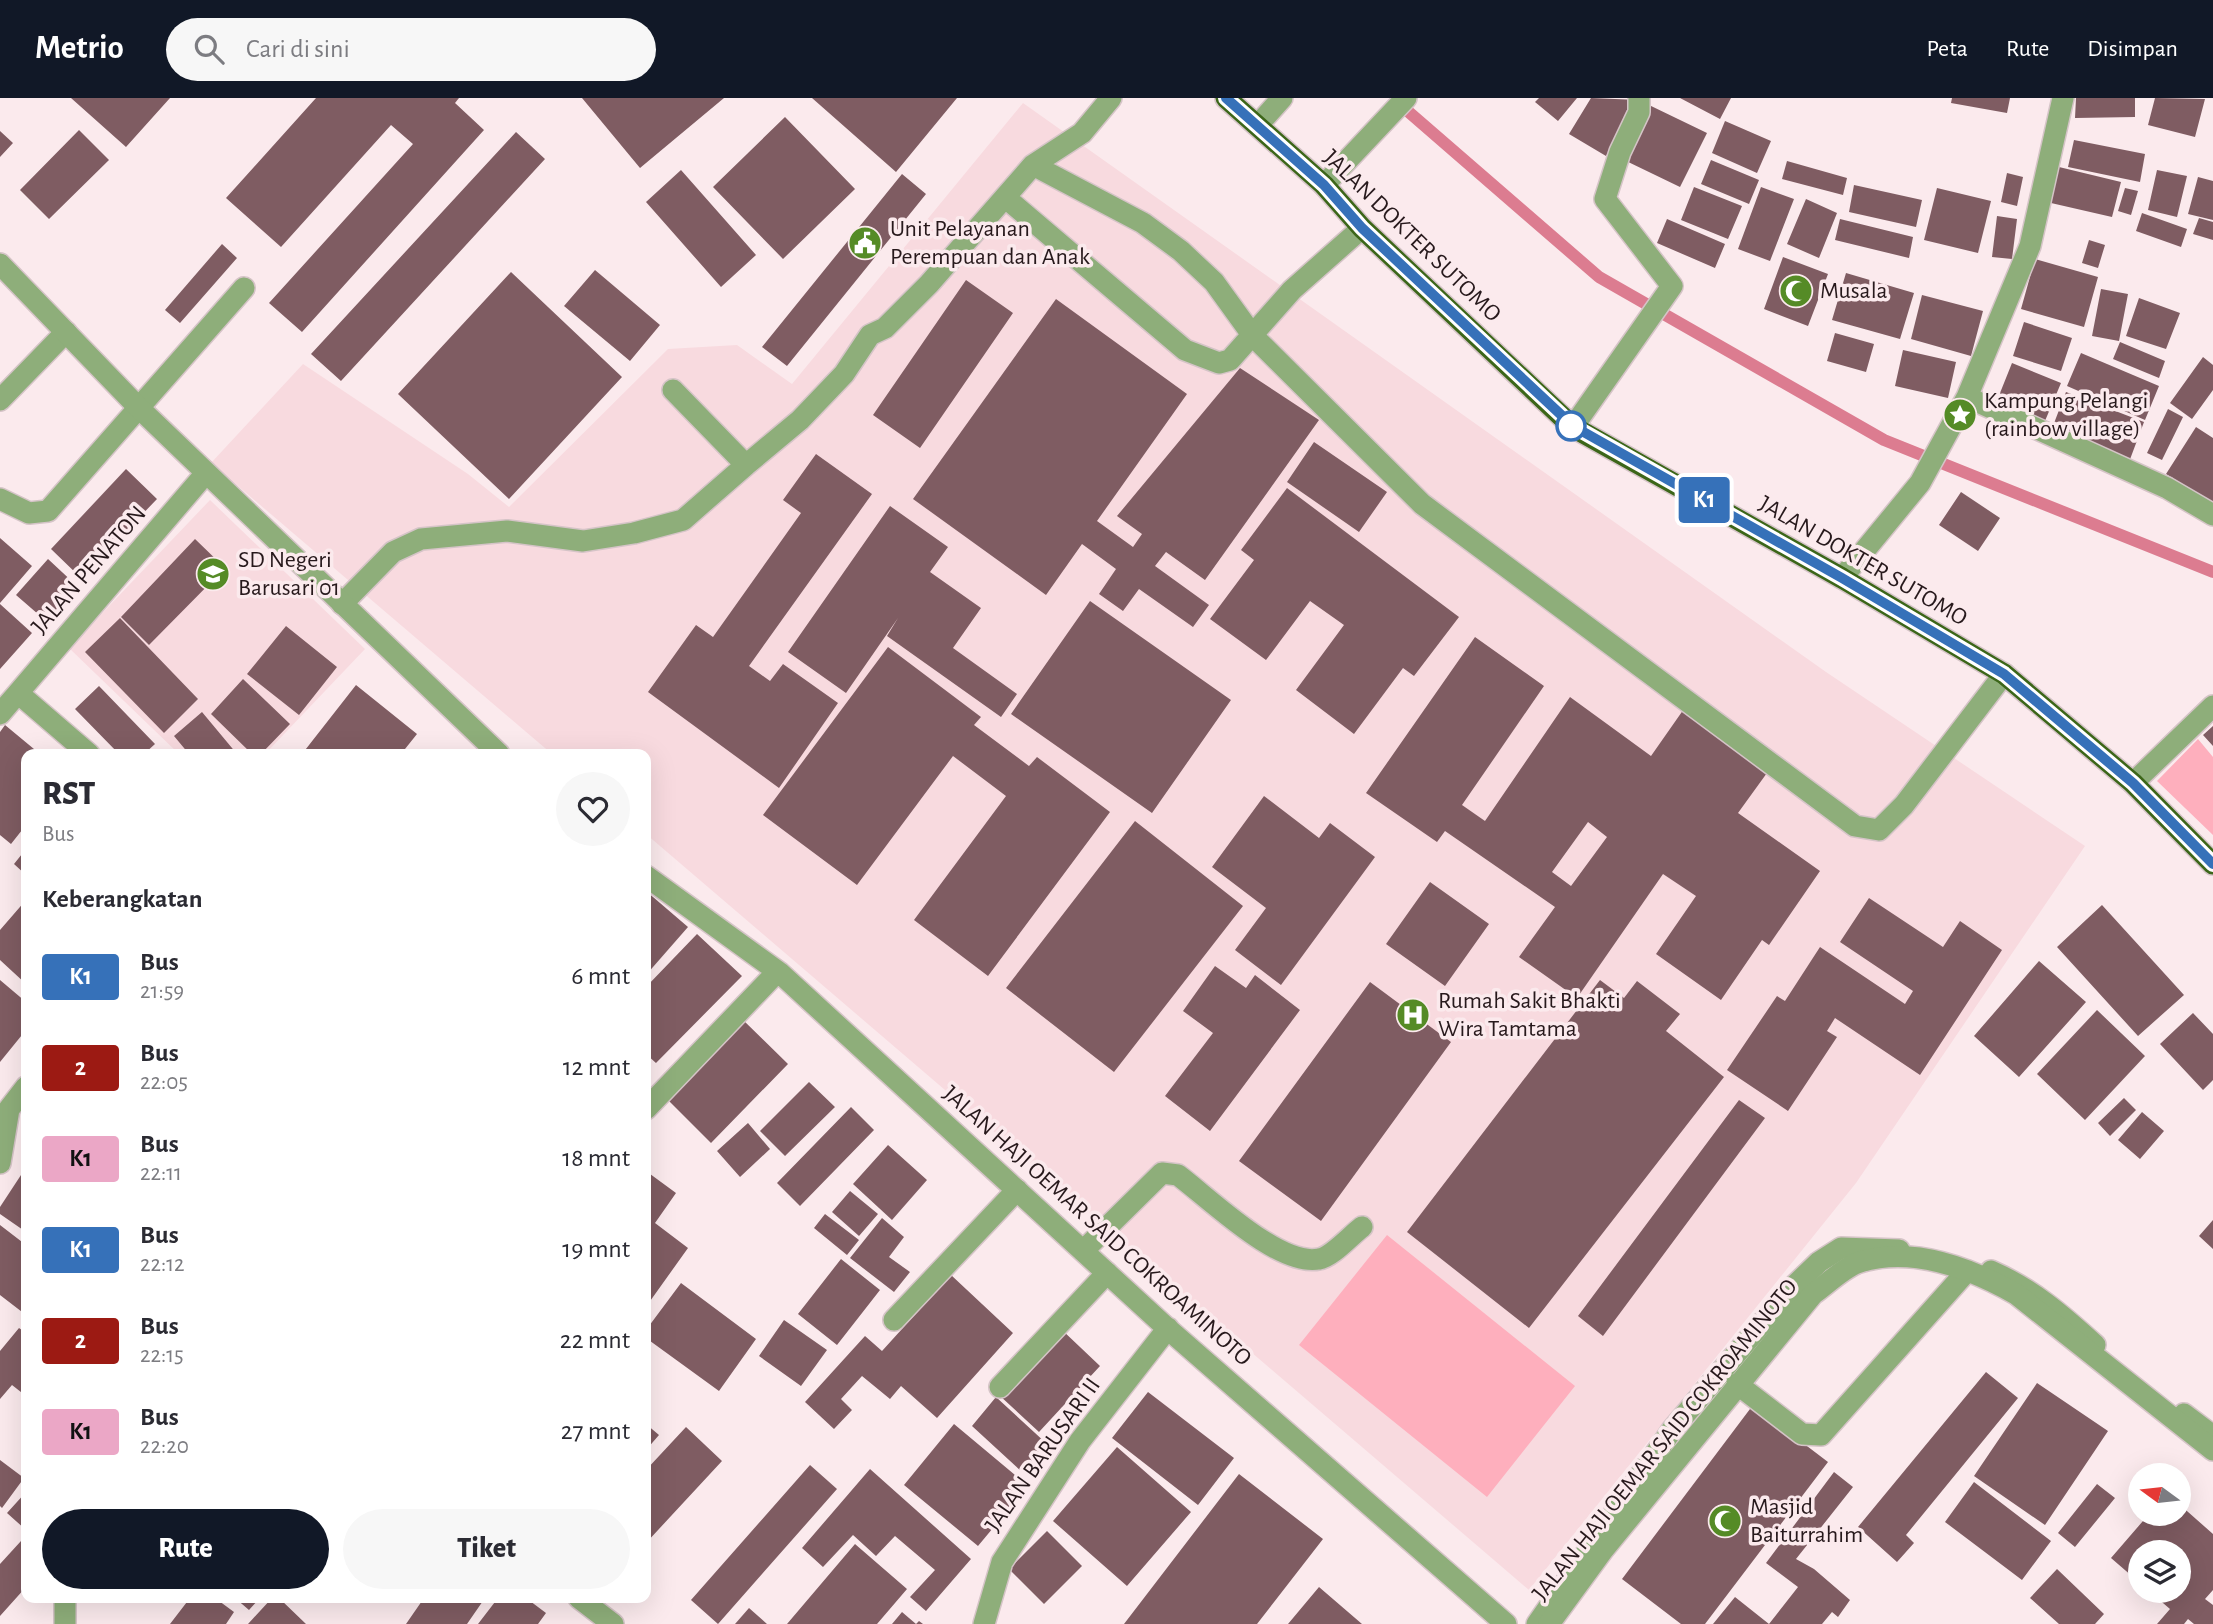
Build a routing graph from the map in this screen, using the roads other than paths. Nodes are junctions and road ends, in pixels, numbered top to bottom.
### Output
1 (1111, 98) edge
2 (1226, 98) edge
3 (1282, 98) edge
4 (1406, 98) edge
5 (1639, 98) edge
6 (2063, 98) edge
7 (1258, 125) junction
8 (1033, 165) junction
9 (1324, 185) junction
10 (1007, 199) junction
11 (1362, 228) junction
12 (0, 264) edge
13 (244, 288) dead end
14 (66, 332) junction
15 (1253, 336) junction
16 (673, 390) dead end
17 (1967, 397) junction
18 (0, 400) edge
19 (138, 407) junction
20 (1573, 426) junction
21 (746, 465) junction
22 (206, 474) junction
23 (0, 499) edge
24 (2213, 515) edge
25 (1842, 578) junction
26 (342, 604) junction
27 (2004, 674) junction
28 (18, 693) junction
29 (2213, 706) edge
30 (0, 714) edge
31 (83, 749) edge
32 (494, 749) edge
33 (2133, 783) junction
34 (2213, 864) edge
35 (651, 880) edge
36 (777, 972) junction
37 (21, 1093) edge
38 (651, 1104) edge
39 (0, 1163) edge
40 (1017, 1191) junction
41 (1362, 1227) dead end
42 (1083, 1251) junction
43 (1967, 1271) junction
44 (1107, 1273) junction
45 (894, 1320) dead end
46 (1168, 1328) junction
47 (1737, 1384) junction
48 (1000, 1387) dead end
49 (2213, 1436) edge
50 (2213, 1450) edge
51 (65, 1603) edge
52 (586, 1603) edge
53 (65, 1624) edge
54 (613, 1624) edge
55 (984, 1624) edge
56 (1506, 1624) edge
57 (1537, 1624) edge
58 (1549, 1624) edge

1 - 8 street
2 - 7 highway, JALAN DOKTER SUTOMO
3 - 7 street
4 - 9 street
5 - 20 street
6 - 17 street
7 - 9 highway, JALAN DOKTER SUTOMO
8 - 10 street
8 - 15 street
9 - 11 highway, JALAN DOKTER SUTOMO
10 - 15 street
10 - 21 street
11 - 15 street
11 - 20 highway, JALAN DOKTER SUTOMO
12 - 14 street
13 - 19 street
14 - 18 street
14 - 19 street
15 - 27 street
16 - 21 street
17 - 24 street
17 - 25 street
19 - 22 street
19 - 23 street
20 - 25 highway, JALAN DOKTER SUTOMO
21 - 26 street
22 - 26 street
22 - 28 street, JALAN PENATON
25 - 27 highway, JALAN DOKTER SUTOMO
26 - 32 street
27 - 33 highway, JALAN DOKTER SUTOMO
28 - 30 street, JALAN PENATON
28 - 31 street
29 - 33 street
33 - 34 highway, JALAN DOKTER SUTOMO
35 - 36 street, JALAN HAJI OEMAR SAID COKROAMINOTO
36 - 38 street
36 - 40 street, JALAN HAJI OEMAR SAID COKROAMINOTO
37 - 39 street
40 - 42 street, JALAN HAJI OEMAR SAID COKROAMINOTO
40 - 45 street
41 - 42 street
42 - 44 street, JALAN HAJI OEMAR SAID COKROAMINOTO
43 - 47 street, JALAN HAJI OEMAR SAID COKROAMINOTO
43 - 47 street
43 - 50 street, JALAN HAJI OEMAR SAID COKROAMINOTO
44 - 46 street, JALAN HAJI OEMAR SAID COKROAMINOTO
44 - 48 street
46 - 55 street, JALAN BARUSARI II
46 - 56 street, JALAN HAJI OEMAR SAID COKROAMINOTO
47 - 58 street, JALAN HAJI OEMAR SAID COKROAMINOTO
49 - 57 street, JALAN HAJI OEMAR SAID COKROAMINOTO
51 - 53 street
52 - 54 street

